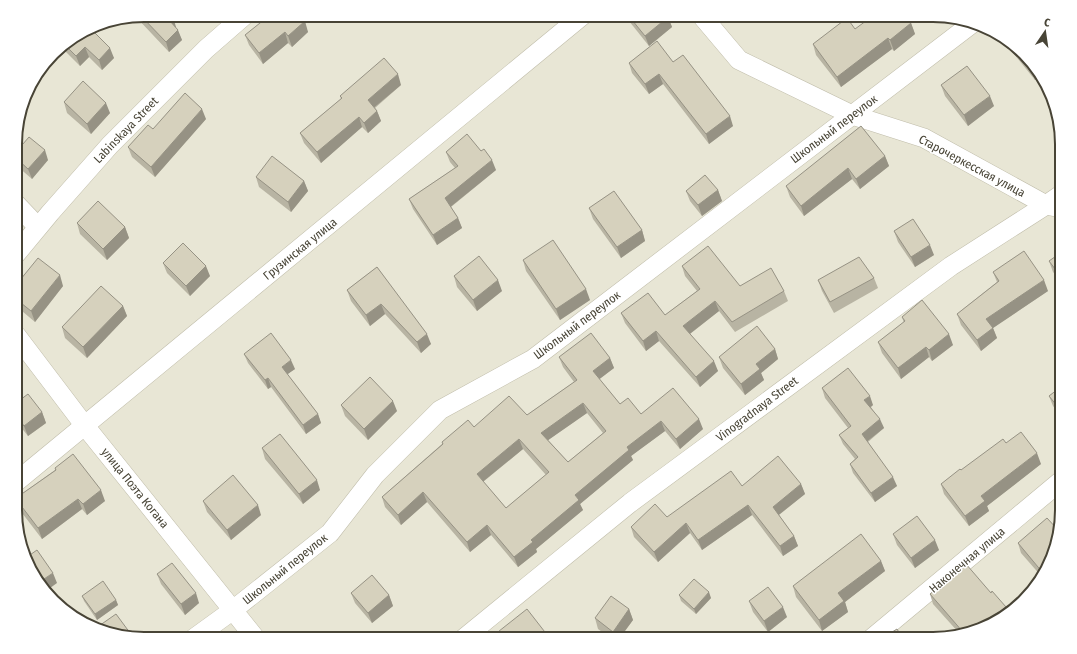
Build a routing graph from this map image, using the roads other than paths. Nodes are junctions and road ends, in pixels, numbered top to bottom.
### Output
1 (237, 22) edge
2 (575, 22) edge
3 (707, 22) edge
4 (968, 27) edge
5 (852, 115) junction
6 (1054, 207) edge
7 (22, 210) edge
8 (38, 227) junction
9 (22, 247) edge
10 (22, 343) edge
11 (85, 426) junction
12 (22, 477) edge
13 (1055, 486) edge
14 (233, 610) junction
15 (202, 632) edge
16 (250, 632) edge
17 (472, 632) edge
18 (879, 632) edge

1 - 8 street, Labinskaya Street
2 - 11 street, Грузинская улица
3 - 5 street, Старочеркесская улица
4 - 5 street, Школьный переулок
5 - 6 street, Старочеркесская улица
5 - 14 street, Школьный переулок
6 - 17 street, Vinogradnaya Street
7 - 8 street
8 - 9 street, Labinskaya Street
10 - 11 street, улица Поэта Когана
11 - 12 street, Грузинская улица
11 - 14 street, улица Поэта Когана
13 - 18 street, Наконечная улица
14 - 15 street, Школьный переулок
14 - 16 street, улица Поэта Когана

